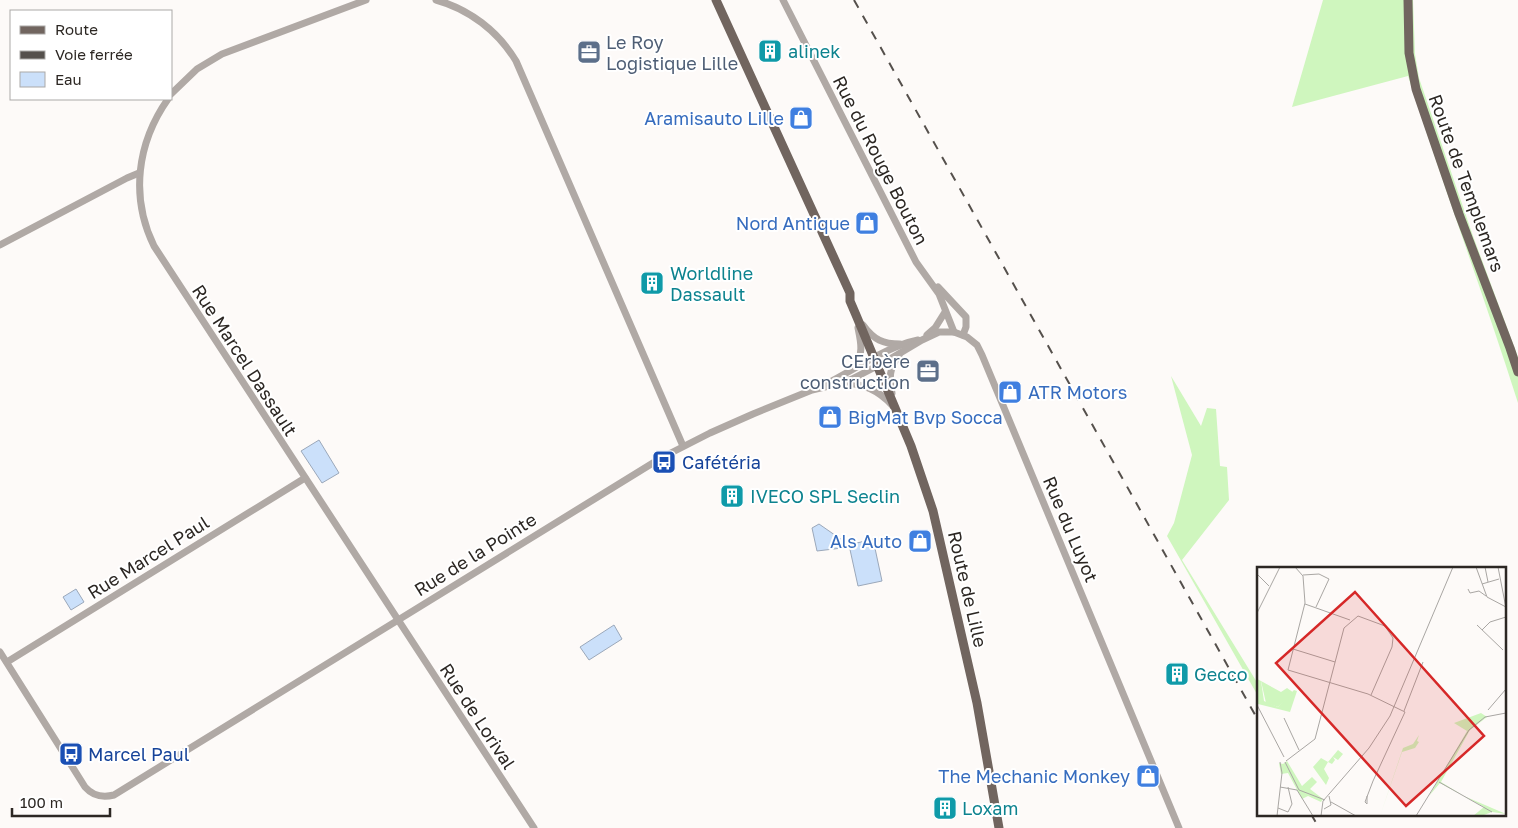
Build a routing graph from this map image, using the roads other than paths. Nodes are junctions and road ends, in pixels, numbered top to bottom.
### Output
1 (366, 0) edge
2 (436, 0) edge
3 (716, 0) edge
4 (783, 0) edge
5 (1408, 0) edge
6 (172, 93) edge
7 (167, 100) edge
8 (139, 173) junction
9 (0, 245) edge
10 (928, 279) junction
11 (945, 312) junction
12 (962, 312) junction
13 (856, 315) junction
14 (954, 332) junction
15 (963, 335) junction
16 (922, 340) junction
17 (903, 344) junction
18 (900, 354) junction
19 (876, 362) junction
20 (1518, 372) edge
21 (845, 375) junction
22 (841, 383) junction
23 (816, 389) junction
24 (898, 412) junction
25 (683, 446) junction
26 (305, 478) junction
27 (398, 620) junction
28 (0, 652) edge
29 (7, 662) junction
30 (534, 828) edge
31 (999, 828) edge
32 (1179, 828) edge

1 - 6 street
2 - 25 street
3 - 13 main road, Route de Lille
4 - 10 street, Rue du Rouge Bouton
5 - 20 main road, Route de Templemars
7 - 8 street, Rue Marcel Dassault
8 - 9 street
8 - 26 street, Rue Marcel Dassault
10 - 11 street, Rue du Rouge Bouton
10 - 12 street, Rue du Rouge Bouton
11 - 12 street
11 - 14 street, Rue du Rouge Bouton
11 - 16 street
12 - 15 street
13 - 17 street
13 - 19 main road, Route de Lille
13 - 21 street
14 - 15 street, Rue du Luyot
14 - 16 street, Rue du Luyot
15 - 32 street, Rue du Luyot
16 - 17 street
16 - 18 street, Rue du Luyot
17 - 19 street
18 - 19 street, Rue du Luyot
18 - 24 street
19 - 21 street
19 - 22 street, Rue de la Pointe
19 - 24 main road, Route de Lille
21 - 23 street
22 - 23 street, Rue de la Pointe
22 - 24 street
23 - 25 street, Rue de la Pointe
24 - 31 main road, Route de Lille
25 - 27 street, Rue de la Pointe
26 - 27 street, Rue Marcel Dassault
26 - 29 street, Rue Marcel Paul
27 - 29 street, Rue de la Pointe
27 - 30 street, Rue de Lorival
28 - 29 street

